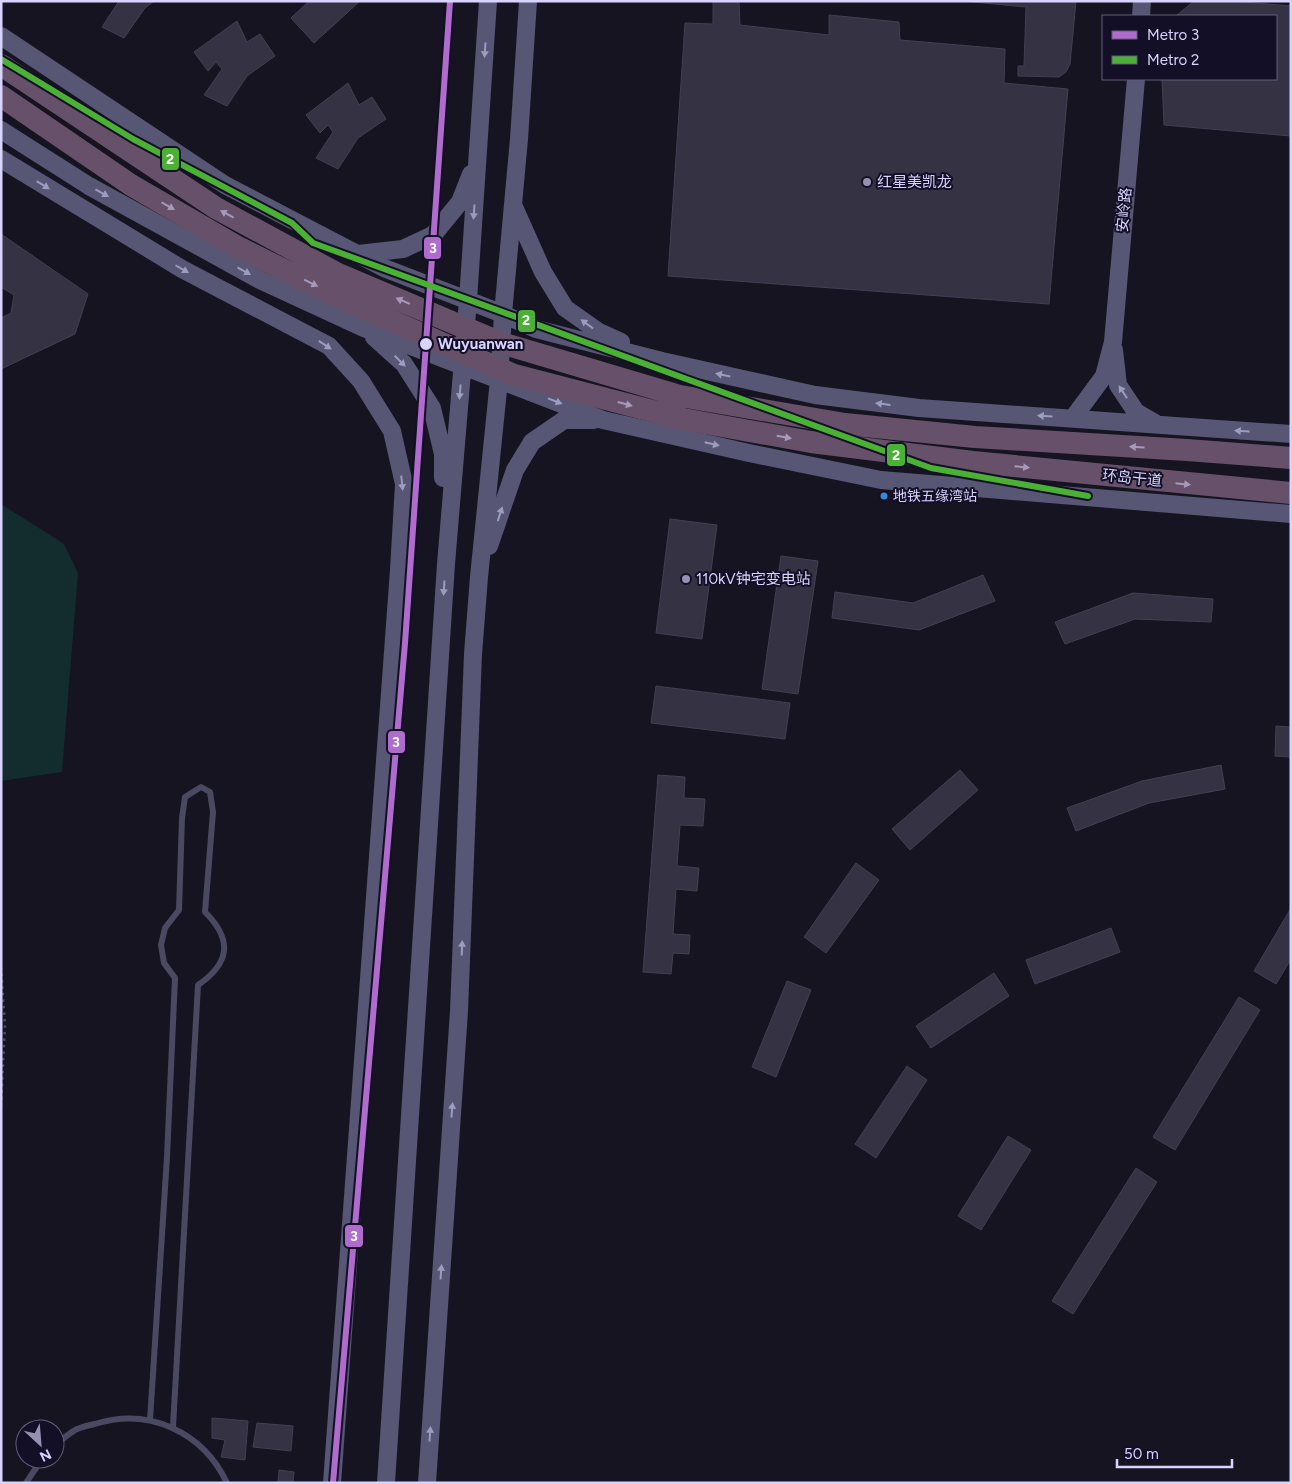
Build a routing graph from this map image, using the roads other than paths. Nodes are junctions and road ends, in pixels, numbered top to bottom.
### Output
1 (488, 1) edge
2 (528, 1) edge
3 (1142, 1) edge
4 (1141, 15) edge
5 (1, 36) edge
6 (1, 56) edge
7 (1, 65) edge
8 (1136, 80) edge
9 (1, 96) edge
10 (1, 102) edge
11 (84, 122) junction
12 (42, 124) junction
13 (1, 130) edge
14 (477, 157) junction
15 (1, 159) edge
16 (513, 203) junction
17 (358, 254) junction
18 (468, 300) junction
19 (503, 314) junction
20 (364, 328) junction
21 (1113, 342) junction
22 (662, 361) junction
23 (462, 366) junction
24 (499, 380) junction
25 (1073, 418) junction
26 (603, 420) junction
27 (1158, 424) junction
28 (1291, 434) edge
29 (1291, 458) edge
30 (1291, 494) edge
31 (1291, 514) edge
32 (446, 564) junction
33 (479, 577) junction
34 (150, 1420) junction
35 (173, 1427) junction
36 (65, 1438) edge
37 (35, 1469) edge
38 (26, 1483) edge
39 (227, 1483) edge
40 (332, 1483) edge
41 (386, 1483) edge
42 (427, 1483) edge

1 -> 14 main road
2 - 16 main road
3 - 4 main road
5 - 17 main road
6 - 11 highway
7 - 11 highway
8 - 21 main road, 安岭路
9 - 12 highway
10 - 12 highway
29 -> 11 highway, 环岛干道
12 -> 30 highway, 环岛干道
13 -> 20 main road
14 - 17 main road
14 -> 18 main road
15 -> 40 main road
16 - 19 main road
22 -> 16 main road
17 - 18 main road
18 - 19 main road
18 - 23 main road
19 - 22 main road
19 - 24 main road
20 - 23 main road
20 -> 32 main road
21 - 25 main road
27 -> 21 main road
25 -> 22 main road
23 - 24 main road
23 -> 32 main road
24 -> 26 main road
24 - 33 main road
25 - 27 main road
26 -> 31 main road
33 -> 26 main road
28 -> 27 main road
32 -> 41 main road
42 -> 33 main road
34 - 35 lane
34 - 35 lane
34 - 36 lane
35 - 39 lane
37 - 38 lane

